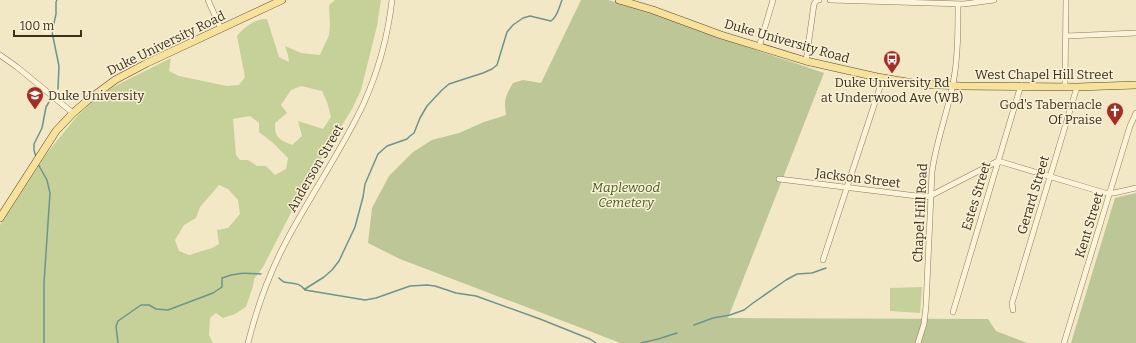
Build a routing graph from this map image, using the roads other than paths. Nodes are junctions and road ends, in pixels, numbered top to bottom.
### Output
1 (208, 0) edge
2 (282, 0) edge
3 (392, 0) edge
4 (619, 0) edge
5 (773, 0) edge
6 (818, 0) edge
7 (830, 0) edge
8 (994, 0) edge
9 (1066, 0) edge
10 (958, 4) junction
11 (221, 29) junction
12 (1136, 33) edge
13 (1066, 36) junction
14 (760, 47) junction
15 (0, 55) edge
16 (806, 61) junction
17 (882, 78) junction
18 (953, 85) junction
19 (1136, 85) edge
20 (1021, 86) junction
21 (1065, 86) junction
22 (1077, 86) junction
23 (73, 113) junction
24 (1136, 113) edge
25 (998, 161) junction
26 (1050, 176) junction
27 (780, 178) dead end
28 (847, 188) junction
29 (1136, 188) edge
30 (1110, 194) junction
31 (930, 196) junction
32 (0, 218) edge
33 (823, 260) dead end
34 (1013, 310) dead end
35 (953, 312) dead end
36 (248, 343) edge
37 (918, 343) edge
38 (1064, 343) edge

1 - 11 street
2 - 11 main road, Duke University Road
3 - 36 street, Anderson Street
4 - 14 main road, Duke University Road
5 - 14 street
6 - 16 street
7 - 10 street
8 - 10 street
9 - 13 street
10 - 18 street, Chapel Hill Road
11 - 23 main road, Duke University Road
12 - 13 street
13 - 21 street
14 - 16 main road, Duke University Road
15 - 23 street
16 - 17 main road, Duke University Road
17 - 18 main road, Duke University Road
17 - 28 street
18 - 20 main road, West Chapel Hill Street
18 - 31 street, Chapel Hill Road
19 - 22 main road, West Chapel Hill Street
20 - 21 main road, West Chapel Hill Street
20 - 25 street, Estes Street
21 - 22 main road, West Chapel Hill Street
22 - 26 street, Gerard Street
23 - 32 main road, Duke University Road
24 - 30 street, Kent Street
25 - 26 street
25 - 31 street, Jackson Street
25 - 35 street, Estes Street
26 - 30 street
26 - 34 street, Gerard Street
27 - 28 street, Jackson Street
28 - 31 street, Jackson Street
28 - 33 street
29 - 30 street
30 - 38 street, Kent Street
31 - 37 street, Chapel Hill Road

